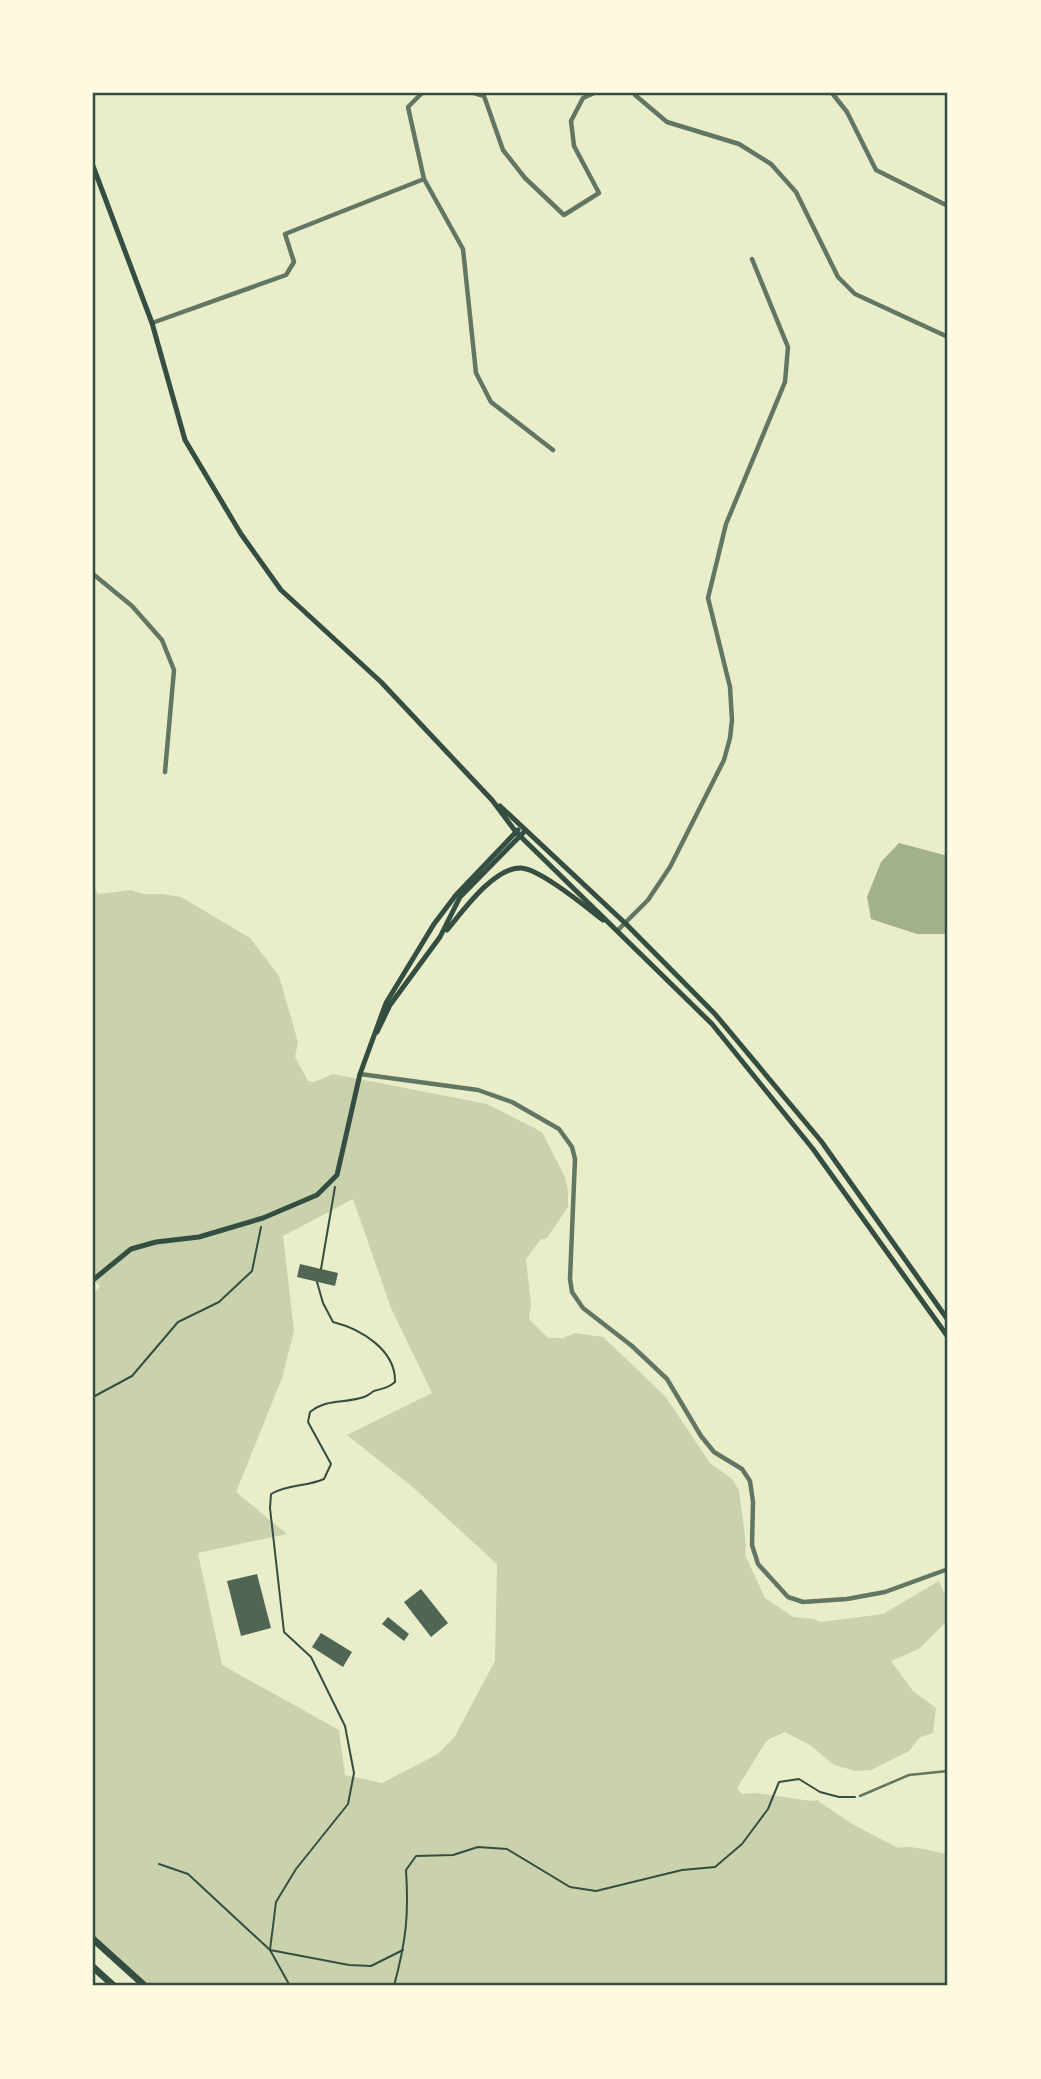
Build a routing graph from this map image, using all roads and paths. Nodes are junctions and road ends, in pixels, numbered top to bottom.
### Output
1 (422, 93) edge
2 (474, 93) edge
3 (594, 93) edge
4 (635, 93) edge
5 (832, 93) edge
6 (93, 166) edge
7 (95, 177) edge
8 (424, 179) junction
9 (948, 206) edge
10 (752, 259) dead end
11 (152, 323) junction
12 (948, 337) edge
13 (553, 450) dead end
14 (93, 574) edge
15 (165, 772) dead end
16 (492, 800) junction
17 (525, 827) junction
18 (518, 834) junction
19 (625, 923) junction
20 (618, 930) junction
21 (426, 937) junction
22 (440, 937) junction
23 (403, 974) junction
24 (406, 983) junction
25 (360, 1074) junction
26 (337, 1175) junction
27 (263, 1218) junction
28 (320, 1269) dead end
29 (93, 1280) edge
30 (317, 1282) dead end
31 (948, 1320) edge
32 (948, 1337) edge
33 (93, 1397) edge
34 (948, 1569) edge
35 (948, 1771) edge
36 (859, 1796) joint
37 (159, 1864) dead end
38 (93, 1939) edge
39 (404, 1949) junction
40 (270, 1950) junction
41 (93, 1967) edge
42 (114, 1986) edge
43 (145, 1986) edge
44 (290, 1986) edge
45 (394, 1986) edge

1 - 8 street
2 - 3 street
4 - 12 street
5 - 9 street
6 - 7 main road
7 - 11 main road
8 - 11 street
8 - 13 street
10 - 19 street
11 - 16 main road
14 - 15 street
16 - 17 main road
16 - 18 main road
17 - 18 main road
17 - 19 main road
18 - 20 main road
18 - 21 main road
18 - 22 main road
19 - 20 street
19 - 31 main road
20 - 22 main road
20 - 32 main road
21 - 22 main road
21 - 23 main road
22 - 24 main road
23 - 24 main road
23 - 25 main road
24 - 25 main road
25 - 26 main road
25 - 34 street
26 - 27 main road
26 - 28 path
27 - 29 main road
27 - 33 path
30 - 40 path
35 - 36 street
36 - 39 path
37 - 40 path
38 - 43 highway
39 - 40 path
39 - 45 path
40 - 44 path
41 - 42 highway

